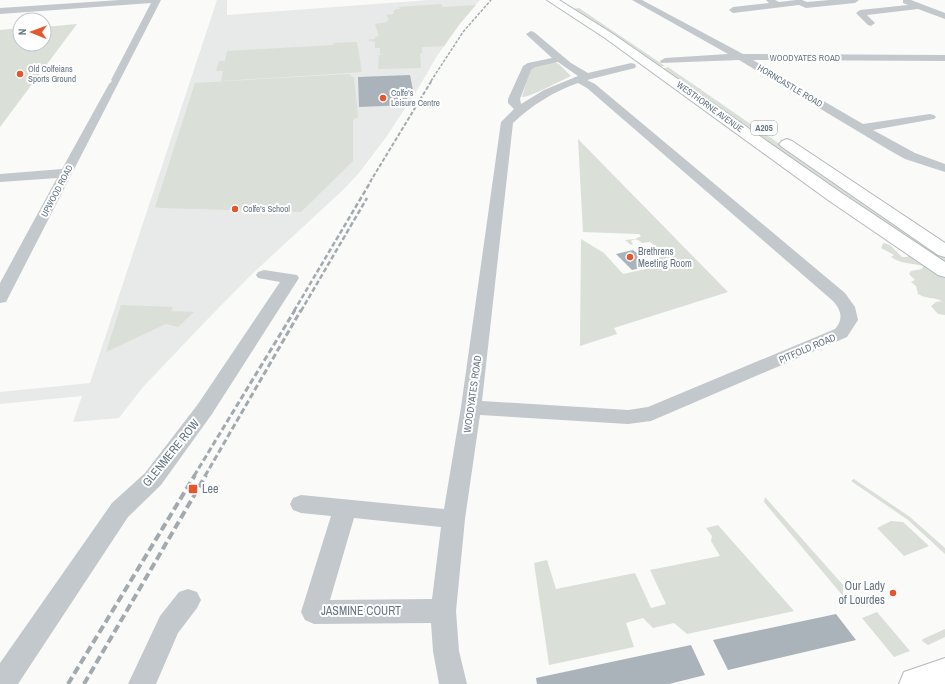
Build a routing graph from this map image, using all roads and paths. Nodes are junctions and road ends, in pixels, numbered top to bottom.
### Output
1 (156, 0) edge
2 (552, 0) edge
3 (569, 0) edge
4 (636, 0) edge
5 (855, 0) edge
6 (903, 0) edge
7 (774, 2) edge
8 (918, 6) junction
9 (733, 10) dead end
10 (0, 11) edge
11 (945, 16) edge
12 (871, 23) dead end
13 (532, 34) dead end
14 (741, 57) junction
15 (945, 58) edge
16 (560, 59) junction
17 (665, 61) junction
18 (631, 66) dead end
19 (581, 78) junction
20 (520, 109) junction
21 (738, 111) dead end
22 (930, 117) dead end
23 (862, 128) junction
24 (777, 137) dead end
25 (945, 168) edge
26 (66, 173) junction
27 (0, 178) edge
28 (945, 251) edge
29 (945, 272) edge
30 (264, 275) dead end
31 (0, 298) edge
32 (471, 407) junction
33 (301, 504) dead end
34 (345, 509) junction
35 (454, 519) junction
36 (188, 600) dead end
37 (443, 611) junction
38 (945, 674) edge
39 (2, 684) edge
40 (142, 684) edge
41 (453, 684) edge
42 (916, 684) edge

1 - 10 street
1 - 26 street, UPWOOD ROAD
2 - 29 main road, WESTHORNE AVENUE / A205
3 - 17 main road, WESTHORNE AVENUE
4 - 14 street, HORNCASTLE ROAD
5 - 7 street
6 - 8 street
7 - 9 street
8 - 11 street
8 - 12 street
13 - 16 street, PITFOLD ROAD
14 - 15 street, WOODYATES ROAD
14 - 17 street, WOODYATES ROAD
14 - 23 street, HORNCASTLE ROAD
16 - 19 street, PITFOLD ROAD
16 - 20 street
17 - 21 main road, WESTHORNE AVENUE
18 - 19 street, WOODYATES ROAD
19 - 20 street, WOODYATES ROAD
19 - 32 street, PITFOLD ROAD
20 - 32 street, WOODYATES ROAD
22 - 23 street
23 - 25 street, HORNCASTLE ROAD
24 - 28 main road, A205
26 - 27 street
26 - 31 street, UPWOOD ROAD
30 - 39 street, GLENMERE ROW
32 - 35 street, WOODYATES ROAD
33 - 34 street
34 - 35 street
34 - 37 street, JASMINE COURT
35 - 37 street, WOODYATES ROAD
36 - 40 street
37 - 41 street, WOODYATES ROAD
38 - 42 main road

